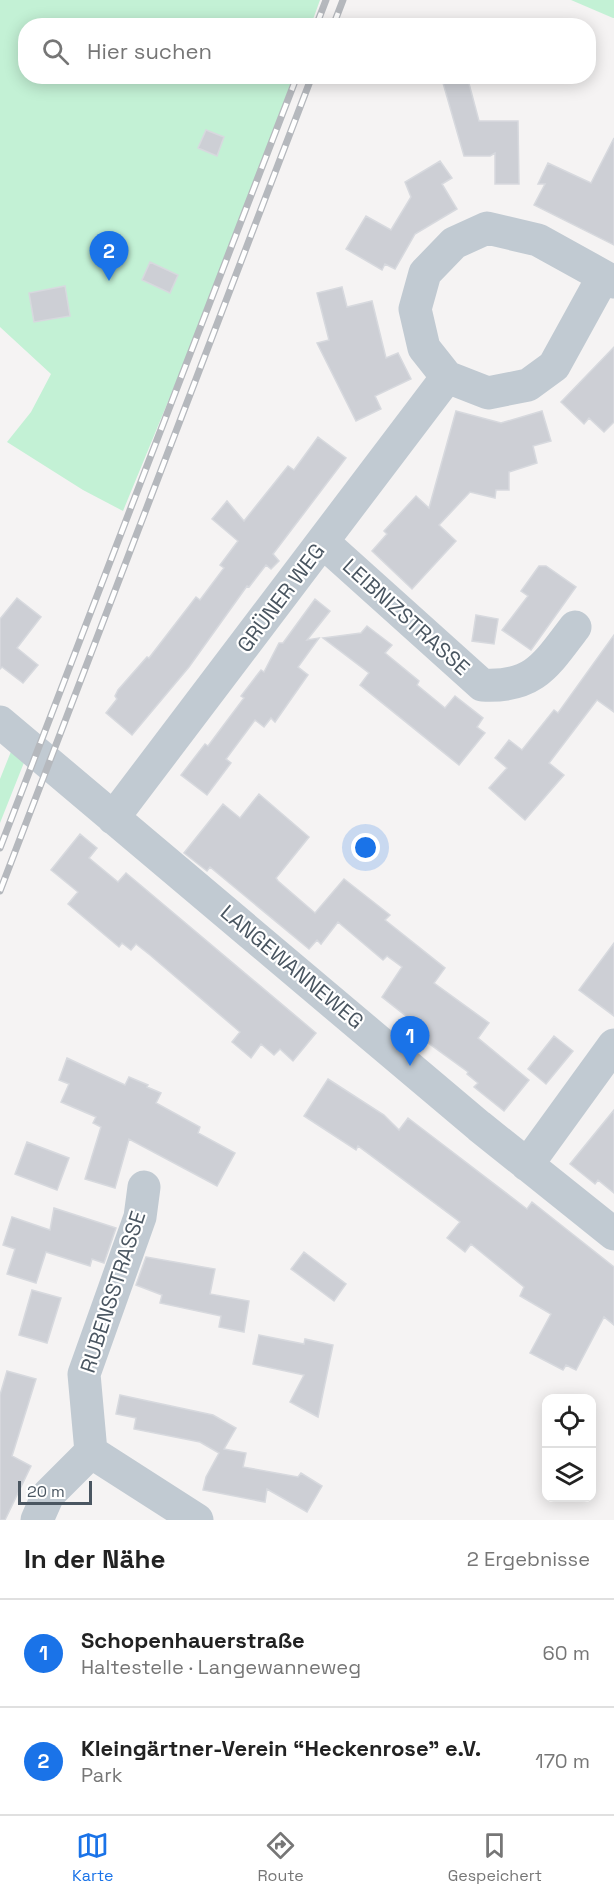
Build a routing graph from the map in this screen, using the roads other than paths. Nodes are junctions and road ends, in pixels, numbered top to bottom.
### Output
1 (608, 279) edge
2 (447, 377) junction
3 (324, 543) junction
4 (575, 627) dead end
5 (0, 722) edge
6 (114, 818) junction
7 (614, 1045) edge
8 (527, 1165) junction
9 (144, 1187) dead end
10 (614, 1233) edge
11 (91, 1452) junction
12 (37, 1520) edge
13 (197, 1520) edge

1 - 2 street
1 - 2 street
2 - 3 street, GRÜNER WEG
3 - 4 street, LEIBNIZSTRASSE
3 - 6 street, GRÜNER WEG
5 - 6 street, LANGEWANNEWEG
6 - 8 street, LANGEWANNEWEG
7 - 8 street
8 - 10 street, LANGEWANNEWEG
9 - 11 street, RUBENSSTRASSE
11 - 12 street
11 - 13 street

